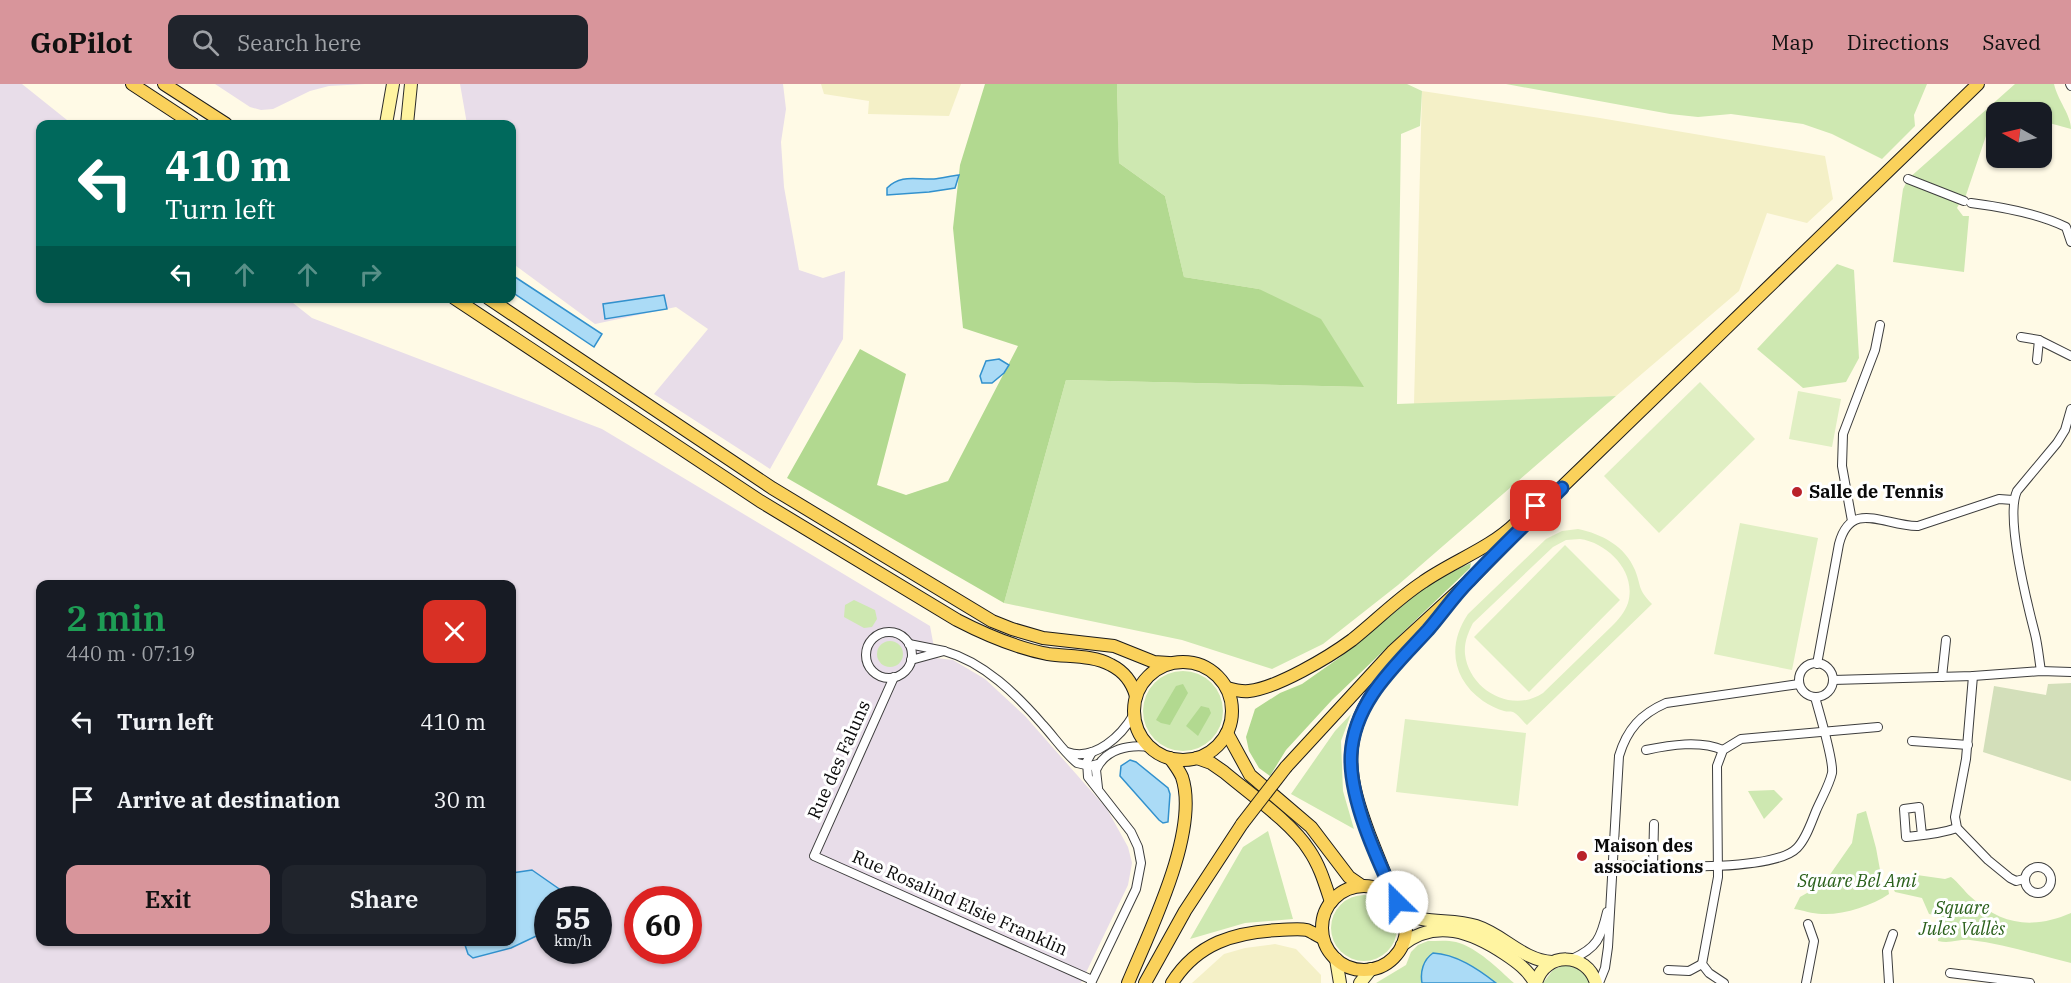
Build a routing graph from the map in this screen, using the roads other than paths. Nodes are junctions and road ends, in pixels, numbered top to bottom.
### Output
1 (132, 84) edge
2 (164, 84) edge
3 (393, 84) edge
4 (411, 84) edge
5 (1978, 84) edge
6 (187, 120) edge
7 (220, 120) edge
8 (387, 120) edge
9 (407, 120) edge
10 (1908, 179) dead end
11 (2071, 242) edge
12 (462, 303) edge
13 (495, 303) edge
14 (1880, 325) dead end
15 (2021, 337) dead end
16 (2039, 340) junction
17 (2071, 356) edge
18 (2037, 360) dead end
19 (2071, 409) edge
20 (2068, 432) edge
21 (1562, 488) junction
22 (2013, 500) junction
23 (1852, 521) junction
24 (1467, 583) junction
25 (1946, 640) dead end
26 (909, 644) junction
27 (944, 651) junction
28 (911, 660) junction
29 (1169, 663) junction
30 (1817, 664) junction
31 (2041, 671) junction
32 (2071, 672) edge
33 (1973, 676) junction
34 (894, 677) junction
35 (1942, 677) junction
36 (1833, 680) junction
37 (1799, 684) junction
38 (1227, 688) junction
39 (1136, 696) junction
40 (1815, 697) junction
41 (1134, 714) junction
42 (1878, 727) dead end
43 (1825, 732) junction
44 (1227, 733) junction
45 (1912, 741) dead end
46 (1968, 746) junction
47 (1150, 747) junction
48 (1646, 750) dead end
49 (1723, 750) junction
50 (1066, 752) junction
51 (1092, 752) junction
52 (1170, 758) junction
53 (1197, 758) junction
54 (1098, 764) junction
55 (1086, 766) junction
56 (1099, 791) junction
57 (1654, 824) dead end
58 (1956, 828) junction
59 (1922, 835) dead end
60 (814, 856) joint
61 (1719, 864) junction
62 (1612, 865) junction
63 (1653, 866) junction
64 (2024, 879) dead end
65 (1362, 886) junction
66 (1611, 888) junction
67 (1331, 902) junction
68 (1399, 907) junction
69 (1808, 924) dead end
70 (1893, 934) dead end
71 (1323, 938) junction
72 (1402, 945) junction
73 (1336, 959) junction
74 (1572, 959) junction
75 (1552, 962) junction
76 (1702, 964) junction
77 (1371, 969) junction
78 (1668, 970) dead end
79 (1950, 973) dead end
80 (1973, 979) edge
81 (1092, 982) edge
82 (1128, 983) edge
83 (1145, 983) edge
84 (1172, 983) edge
85 (1340, 983) edge
86 (1360, 983) edge
87 (1535, 983) edge
88 (1597, 983) edge
89 (1724, 983) edge
90 (1806, 983) edge
91 (1888, 983) edge
92 (2030, 983) edge

1 - 6 main road
2 - 7 main road
3 - 8 main road
4 - 9 main road
5 - 21 main road
10 - 11 street
12 - 39 main road
13 - 29 main road
14 - 23 street
15 - 16 street
16 - 17 street
16 - 18 street
19 - 20 street
20 - 22 street
21 - 24 main road
21 - 38 main road
22 - 23 street
22 - 31 street
23 - 30 street
24 - 68 main road
24 - 83 main road, bridge
25 - 35 street
26 - 27 street
26 - 28 street
26 - 34 street
27 - 28 street
27 - 50 street
28 - 34 street
29 - 38 main road
29 - 39 main road
30 - 36 street
30 - 37 street
31 - 32 street
31 - 33 street
33 - 35 street
33 - 46 street
34 - 60 street, Rue des Faluns
35 - 36 street
36 - 40 street
37 - 40 street
37 - 62 street
38 - 44 main road
39 - 41 main road
40 - 43 street
41 - 47 main road
41 - 51 street
42 - 43 street
43 - 49 street
43 - 61 street
44 - 53 main road
44 - 65 main road
45 - 46 street
46 - 58 street
47 - 52 main road
47 - 54 street
48 - 49 street
49 - 61 street
50 - 51 street
50 - 55 street
51 - 55 street
52 - 53 main road
52 - 82 main road
53 - 67 main road
54 - 55 street
54 - 56 street
55 - 56 street
56 - 81 street
57 - 63 street
58 - 59 street
58 - 64 street
60 - 81 street, Rue Rosalind Elsie Franklin
61 - 63 street
61 - 76 street
62 - 63 street
62 - 66 street
65 - 67 main road
65 - 68 main road
66 - 74 street
66 - 88 street
67 - 71 main road
68 - 72 main road
68 - 75 main road
69 - 90 street
70 - 91 street
71 - 73 main road
71 - 84 main road
72 - 77 main road
72 - 87 main road
73 - 77 main road
73 - 85 main road
74 - 75 main road
74 - 88 main road
75 - 87 main road
76 - 78 street
76 - 89 street
77 - 86 main road
79 - 80 street
80 - 92 street

